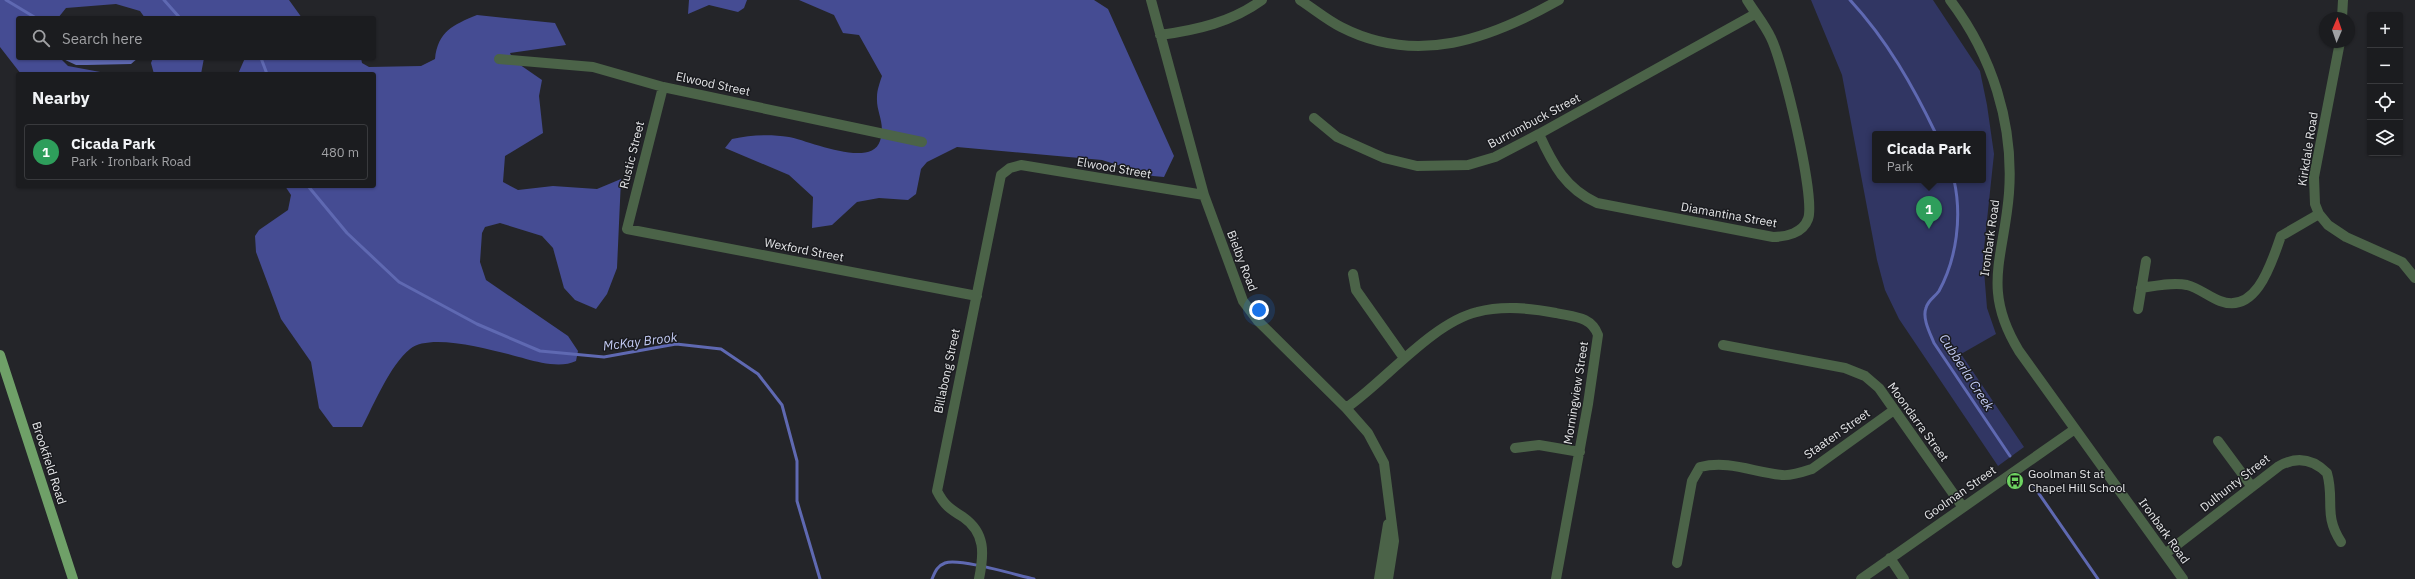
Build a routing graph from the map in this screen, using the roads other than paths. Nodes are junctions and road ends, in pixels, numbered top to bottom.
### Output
1 (1151, 0) edge
2 (1262, 0) edge
3 (1300, 0) edge
4 (1559, 0) edge
5 (1747, 0) edge
6 (1950, 0) edge
7 (2343, 0) edge
8 (2342, 12) edge
9 (1755, 14) junction
10 (1160, 35) junction
11 (2339, 48) edge
12 (499, 59) dead end
13 (663, 87) junction
14 (1314, 118) dead end
15 (1539, 134) junction
16 (922, 142) dead end
17 (1021, 165) joint
18 (1204, 195) junction
19 (2319, 214) junction
20 (627, 230) joint
21 (2146, 260) dead end
22 (1353, 274) dead end
23 (2415, 278) edge
24 (2141, 288) junction
25 (977, 296) junction
26 (2138, 309) dead end
27 (1723, 345) dead end
28 (0, 355) edge
29 (1404, 358) junction
30 (1346, 408) junction
31 (1894, 410) junction
32 (2075, 429) junction
33 (2218, 441) dead end
34 (1515, 448) dead end
35 (1580, 452) junction
36 (2252, 487) junction
37 (1962, 506) junction
38 (1389, 511) junction
39 (2341, 542) dead end
40 (2165, 554) junction
41 (1890, 558) junction
42 (1677, 563) dead end
43 (73, 579) edge
44 (980, 579) edge
45 (1379, 579) edge
46 (1388, 579) edge
47 (1556, 579) edge
48 (1861, 579) edge
49 (1904, 579) edge
50 (2183, 579) edge

1 - 10 street, Bielby Road
2 - 10 street
3 - 4 street
5 - 9 street, Diamantina Street
6 - 32 street, Ironbark Road
7 - 8 street
9 - 15 street, Burrumbuck Street
9 - 15 street, Diamantina Street
10 - 18 street, Bielby Road
11 - 19 street, Kirkdale Road
12 - 13 street, Elwood Street
13 - 16 street, Elwood Street
13 - 20 street, Rustic Street
14 - 15 street, Burrumbuck Street
17 - 18 street, Elwood Street
17 - 25 street, Billabong Street
18 - 30 street, Bielby Road
19 - 23 street
19 - 24 street
20 - 25 street, Wexford Street
21 - 24 street
22 - 29 street
24 - 26 street
25 - 44 street, Billabong Street
27 - 31 street, Moondarra Street
28 - 43 main road, Brookfield Road
29 - 30 street, Morningview Street
29 - 35 street, Morningview Street
30 - 38 street, Bielby Road
31 - 37 street, Moondarra Street
31 - 42 street, Staaten Street
32 - 37 street, Goolman Street
32 - 40 street, Ironbark Road
33 - 36 street
34 - 35 street
35 - 47 street, Morningview Street
36 - 39 street, Dulhunty Street
36 - 40 street, Dulhunty Street
37 - 41 street, Goolman Street
38 - 45 street, Bielby Road
38 - 46 street, Bielby Road
40 - 50 street, Ironbark Road
41 - 48 street, Goolman Street
41 - 49 street

